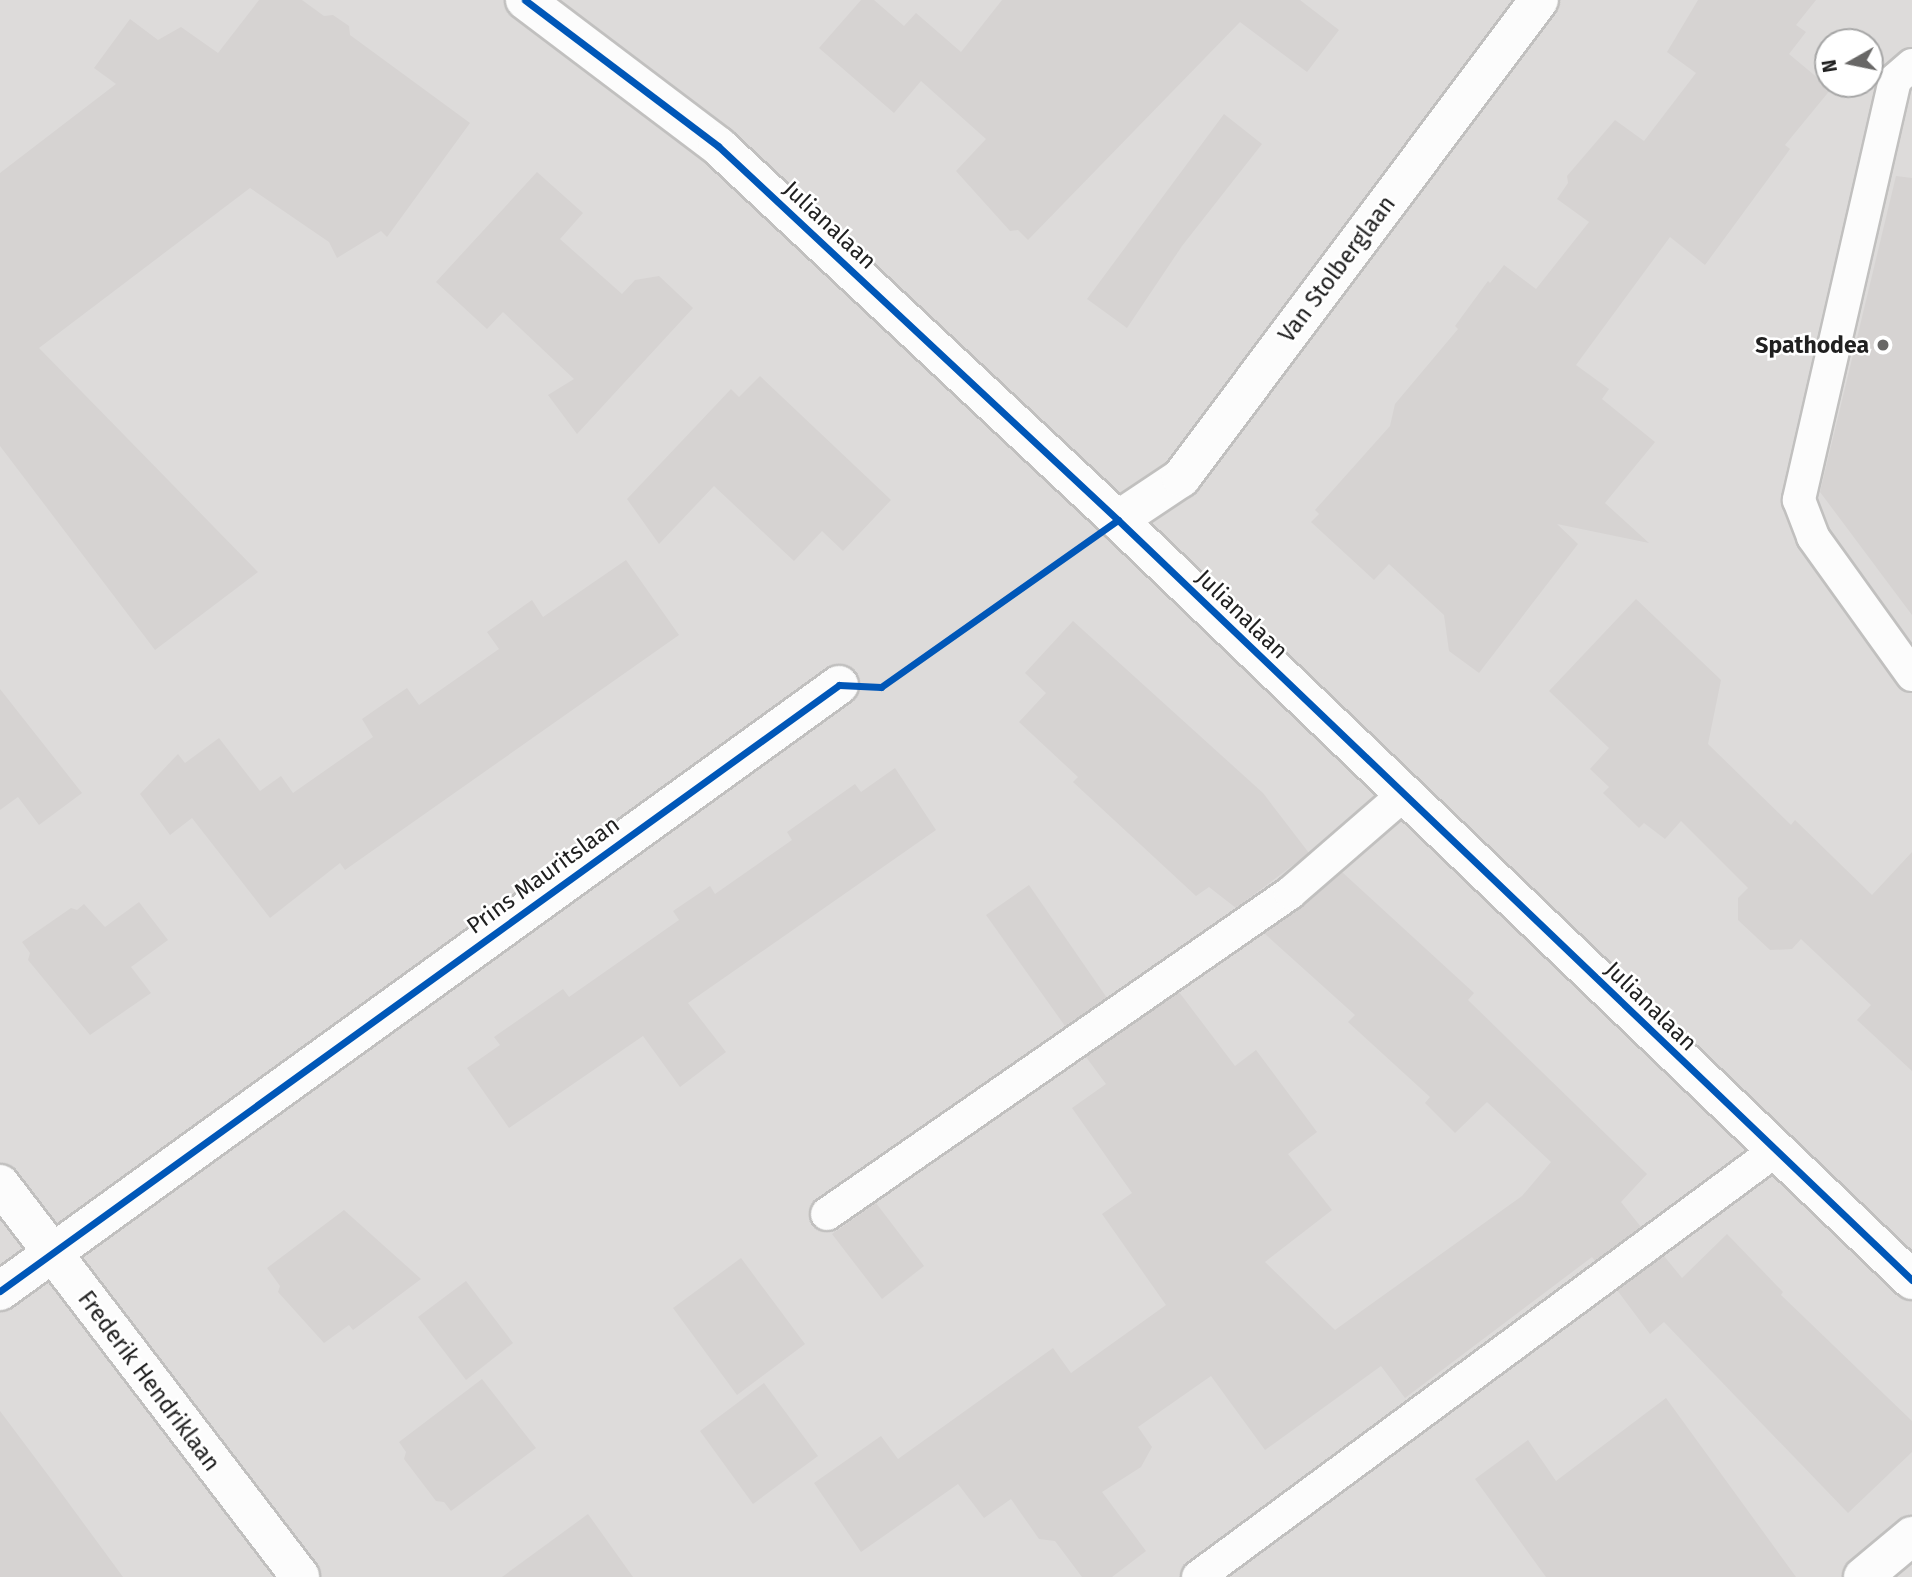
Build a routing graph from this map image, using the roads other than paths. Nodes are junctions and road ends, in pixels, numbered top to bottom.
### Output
1 (525, 0) edge
2 (1539, 0) edge
3 (1912, 65) edge
4 (1118, 520) junction
5 (1912, 675) edge
6 (839, 685) dead end
7 (1402, 796) junction
8 (1775, 1150) junction
9 (0, 1184) edge
10 (827, 1214) dead end
11 (51, 1253) junction
12 (1912, 1280) edge
13 (0, 1291) edge
14 (1912, 1536) edge
15 (300, 1577) edge
16 (1198, 1577) edge
17 (1863, 1577) edge

1 - 4 street, Julianalaan
2 - 4 street, Van Stolberglaan
3 - 5 lane
4 - 7 street, Julianalaan
6 - 11 street, Prins Mauritslaan
7 - 8 street, Julianalaan
7 - 10 lane
8 - 12 street, Julianalaan
8 - 16 lane
9 - 11 street, Frederik Hendriklaan
11 - 13 street, Prins Mauritslaan
11 - 15 street, Frederik Hendriklaan
14 - 17 street

